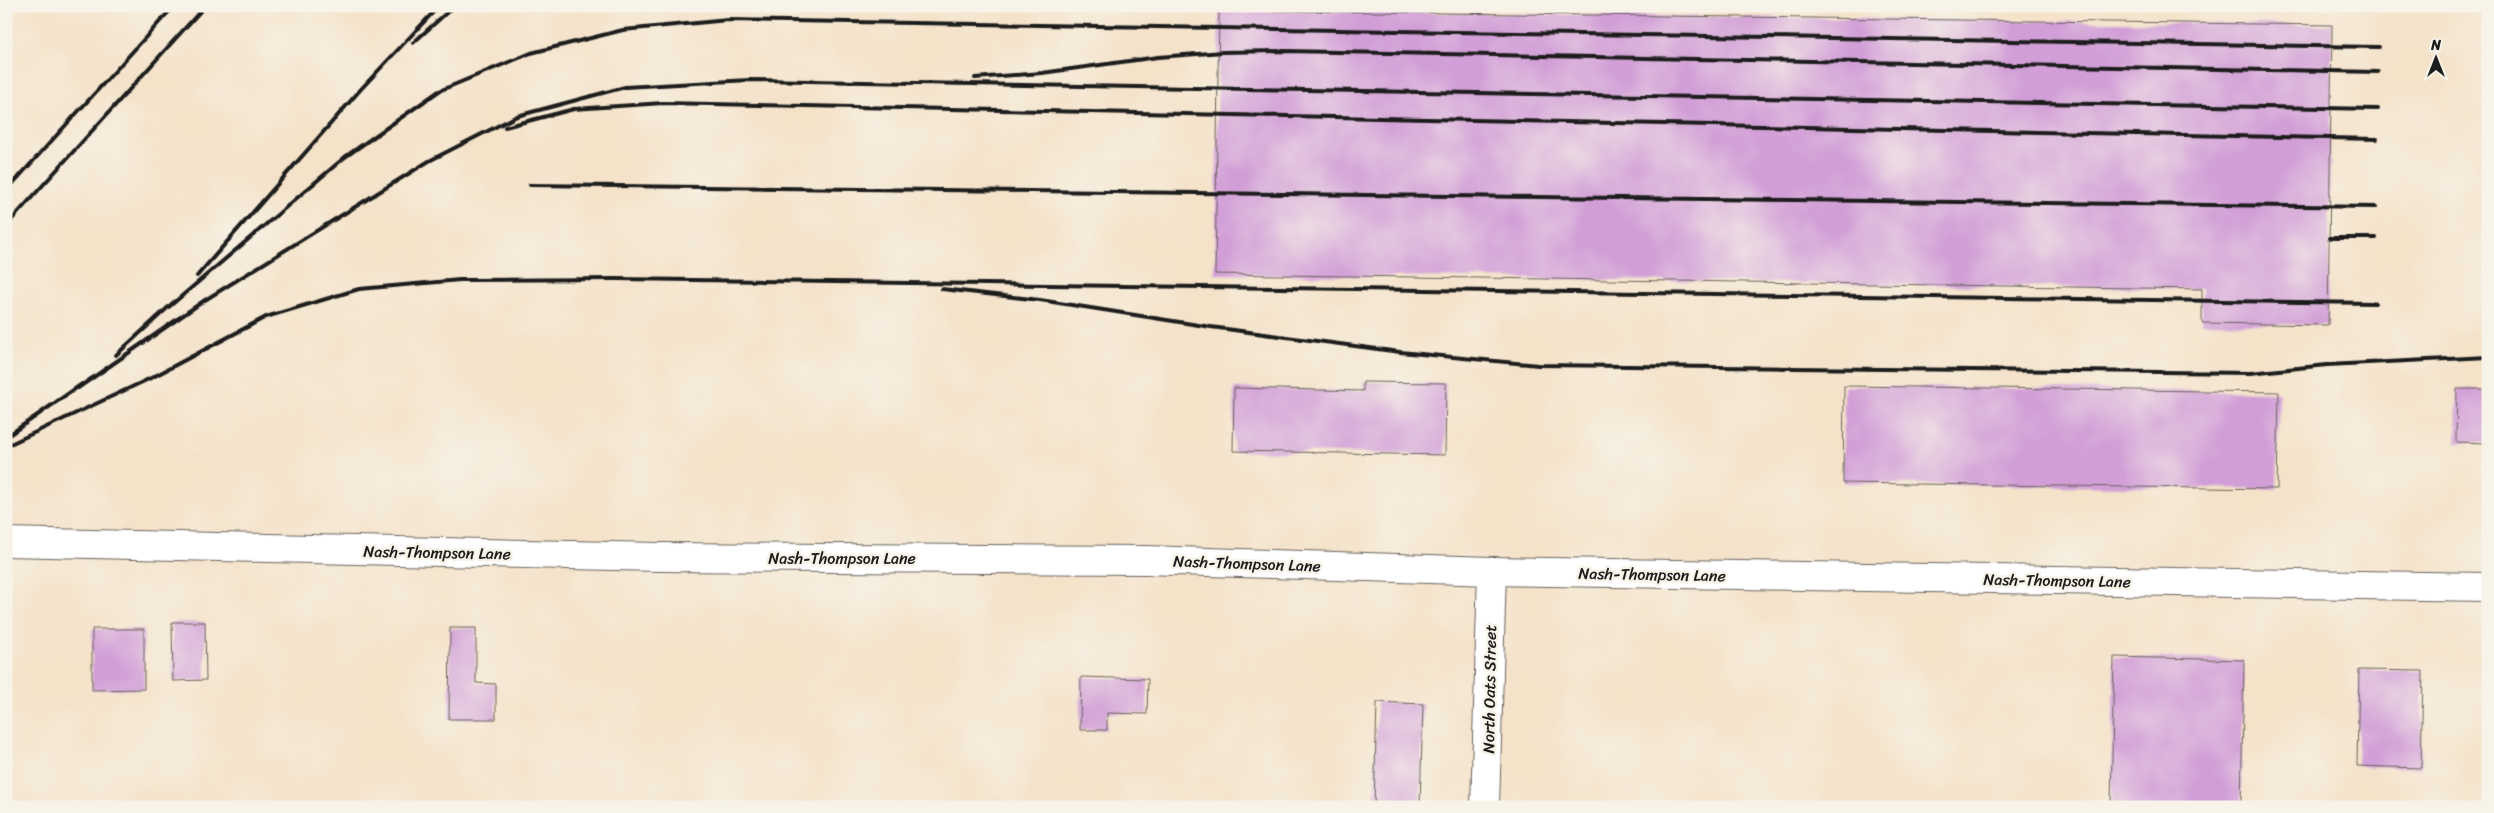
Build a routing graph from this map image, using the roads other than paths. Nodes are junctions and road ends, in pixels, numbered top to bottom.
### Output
1 (6, 542) edge
2 (1492, 571) junction
3 (2488, 587) edge
4 (1486, 807) edge

1 - 2 street, Nash-Thompson Lane
2 - 3 street, Nash-Thompson Lane
2 - 4 street, North Oats Street

